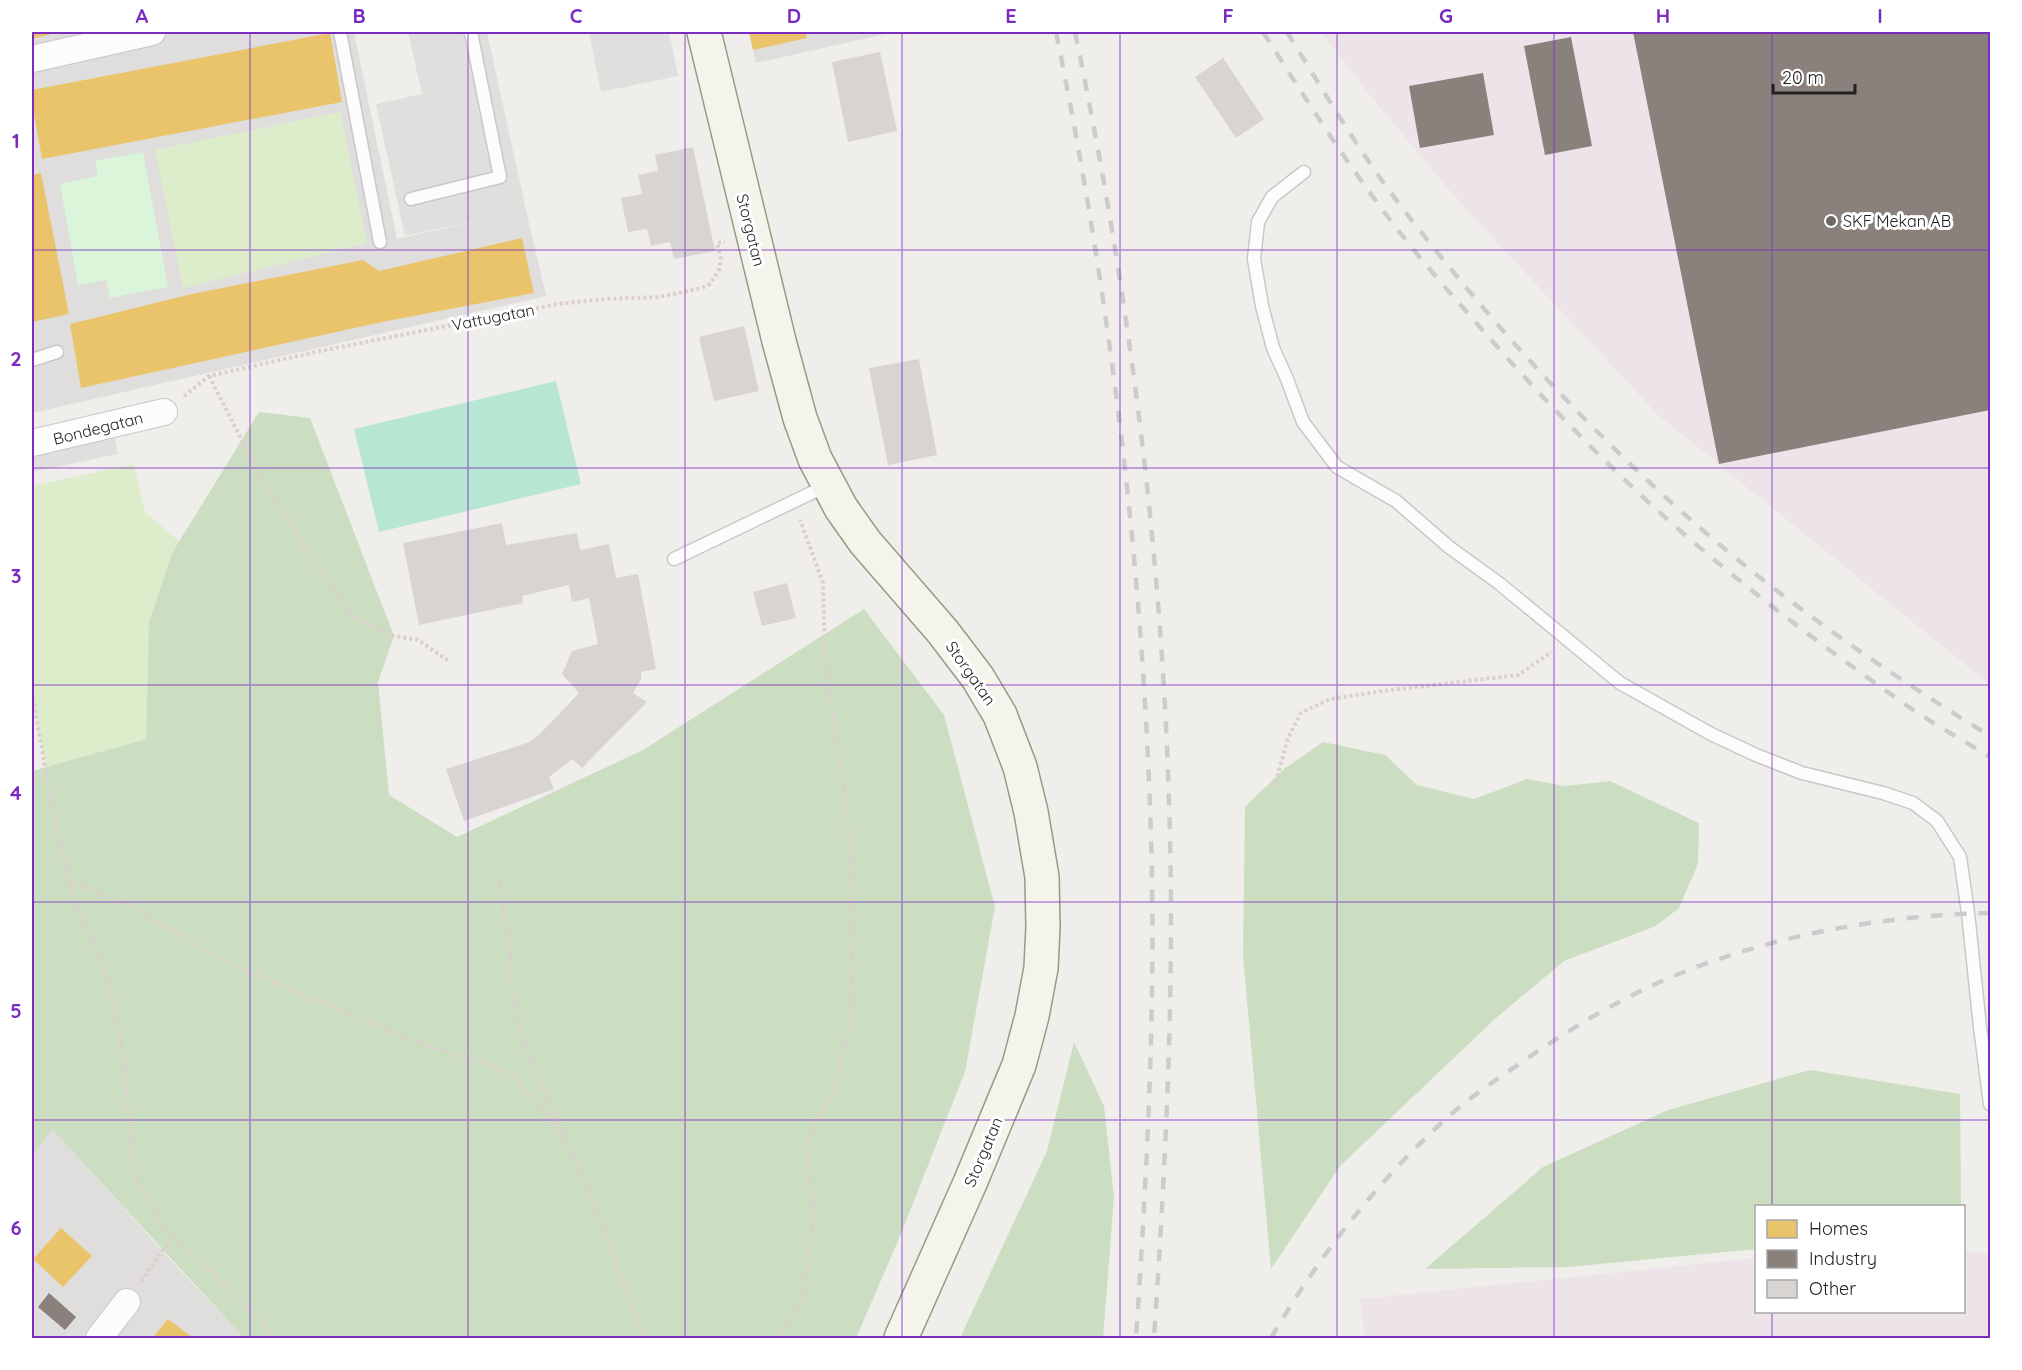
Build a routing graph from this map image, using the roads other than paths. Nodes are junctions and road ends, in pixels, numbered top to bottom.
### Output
1 (152, 32) edge
2 (340, 32) edge
3 (471, 32) edge
4 (704, 32) edge
5 (32, 58) edge
6 (1304, 172) dead end
7 (411, 199) dead end
8 (380, 242) dead end
9 (57, 352) dead end
10 (32, 360) edge
11 (164, 412) road end
12 (32, 443) edge
13 (829, 485) junction
14 (675, 559) dead end
15 (1990, 1104) edge
16 (127, 1302) road end
17 (99, 1338) edge
18 (901, 1338) edge

1 - 5 street
2 - 8 lane
3 - 7 lane
4 - 13 street, Storgatan
6 - 15 lane
9 - 10 lane
11 - 12 street, Bondegatan
13 - 14 lane
13 - 18 street, Storgatan
16 - 17 street

